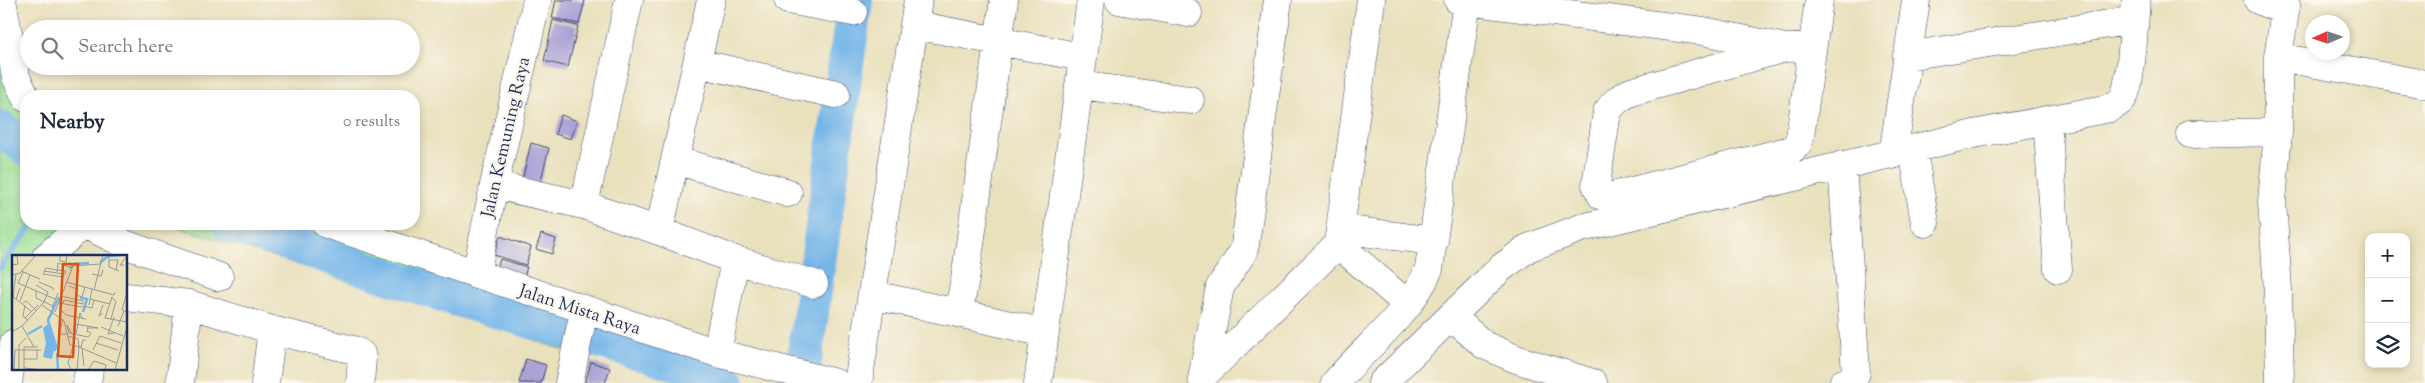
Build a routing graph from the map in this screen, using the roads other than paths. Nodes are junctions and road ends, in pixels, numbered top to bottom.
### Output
1 (2, 0) edge
2 (537, 0) edge
3 (629, 0) edge
4 (711, 0) edge
5 (1004, 0) edge
6 (1091, 0) edge
7 (1119, 0) edge
8 (1278, 0) edge
9 (1372, 0) edge
10 (1819, 0) edge
11 (1916, 0) edge
12 (2154, 0) edge
13 (2258, 0) edge
14 (800, 1) edge
15 (1462, 1) edge
16 (1553, 6) edge
17 (2135, 7) edge
18 (853, 12) dead end
19 (917, 12) edge
20 (1188, 13) dead end
21 (998, 41) junction
22 (1799, 48) junction
23 (1907, 56) junction
24 (1082, 57) junction
25 (2278, 57) junction
26 (697, 62) junction
27 (2425, 84) edge
28 (1079, 85) junction
29 (22, 90) edge
30 (836, 94) dead end
31 (1190, 100) dead end
32 (2047, 120) junction
33 (2278, 132) junction
34 (2190, 134) dead end
35 (1903, 153) junction
36 (675, 160) junction
37 (1842, 165) junction
38 (494, 185) junction
39 (788, 193) dead end
40 (584, 205) junction
41 (1925, 223) dead end
42 (77, 230) edge
43 (96, 230) edge
44 (344, 230) edge
45 (659, 231) junction
46 (1339, 236) junction
47 (1434, 241) junction
48 (48, 255) edge
49 (735, 260) junction
50 (2058, 269) dead end
51 (476, 275) junction
52 (219, 277) dead end
53 (814, 284) dead end
54 (873, 295) junction
55 (128, 297) edge
56 (189, 304) junction
57 (1408, 305) junction
58 (584, 310) junction
59 (958, 313) junction
60 (1452, 317) junction
61 (272, 330) junction
62 (1045, 333) junction
63 (717, 353) junction
64 (12, 356) edge
65 (89, 370) edge
66 (1202, 379) edge
67 (8, 383) edge
68 (87, 383) edge
69 (180, 383) edge
70 (265, 383) edge
71 (360, 383) edge
72 (569, 383) edge
73 (836, 383) edge
74 (858, 383) edge
75 (1038, 383) edge
76 (1334, 383) edge
77 (1382, 383) edge
78 (1593, 383) edge
79 (1843, 383) edge
80 (2280, 383) edge

1 - 29 street
2 - 38 street, Jalan Kemuning Raya
3 - 40 street
4 - 26 street
5 - 21 street
6 - 24 street
7 - 20 street
8 - 66 street
9 - 46 street
10 - 22 street
11 - 23 street
12 - 17 street
13 - 25 street
14 - 18 street
15 - 16 street
15 - 47 street
16 - 22 street
17 - 23 street
17 - 32 street
19 - 21 street
19 - 54 street
21 - 24 street
21 - 59 street
22 - 22 street
23 - 35 street
24 - 28 street
25 - 27 street
25 - 33 street
26 - 30 street
26 - 36 street
28 - 31 street
28 - 62 street
32 - 35 street
32 - 50 street
33 - 34 street
33 - 80 street
35 - 37 street
35 - 41 street
36 - 39 street
36 - 45 street
37 - 60 street
37 - 79 street
38 - 40 street
38 - 51 street, Jalan Kemuning Raya
40 - 45 street
42 - 48 street
43 - 52 street
44 - 51 street, Jalan Mista Raya
45 - 49 street
46 - 47 street
46 - 57 street
46 - 66 street
47 - 57 street
49 - 53 street
49 - 63 street
51 - 58 street, Jalan Mista Raya
54 - 59 street
54 - 74 street
55 - 56 street
56 - 61 street
56 - 69 street
57 - 76 street
58 - 63 street, Jalan Mista Raya
58 - 72 street
59 - 62 street
60 - 77 street
60 - 78 street
61 - 70 street
61 - 71 street
62 - 75 street
63 - 73 street, Jalan Mista Raya
64 - 67 street
65 - 68 street

